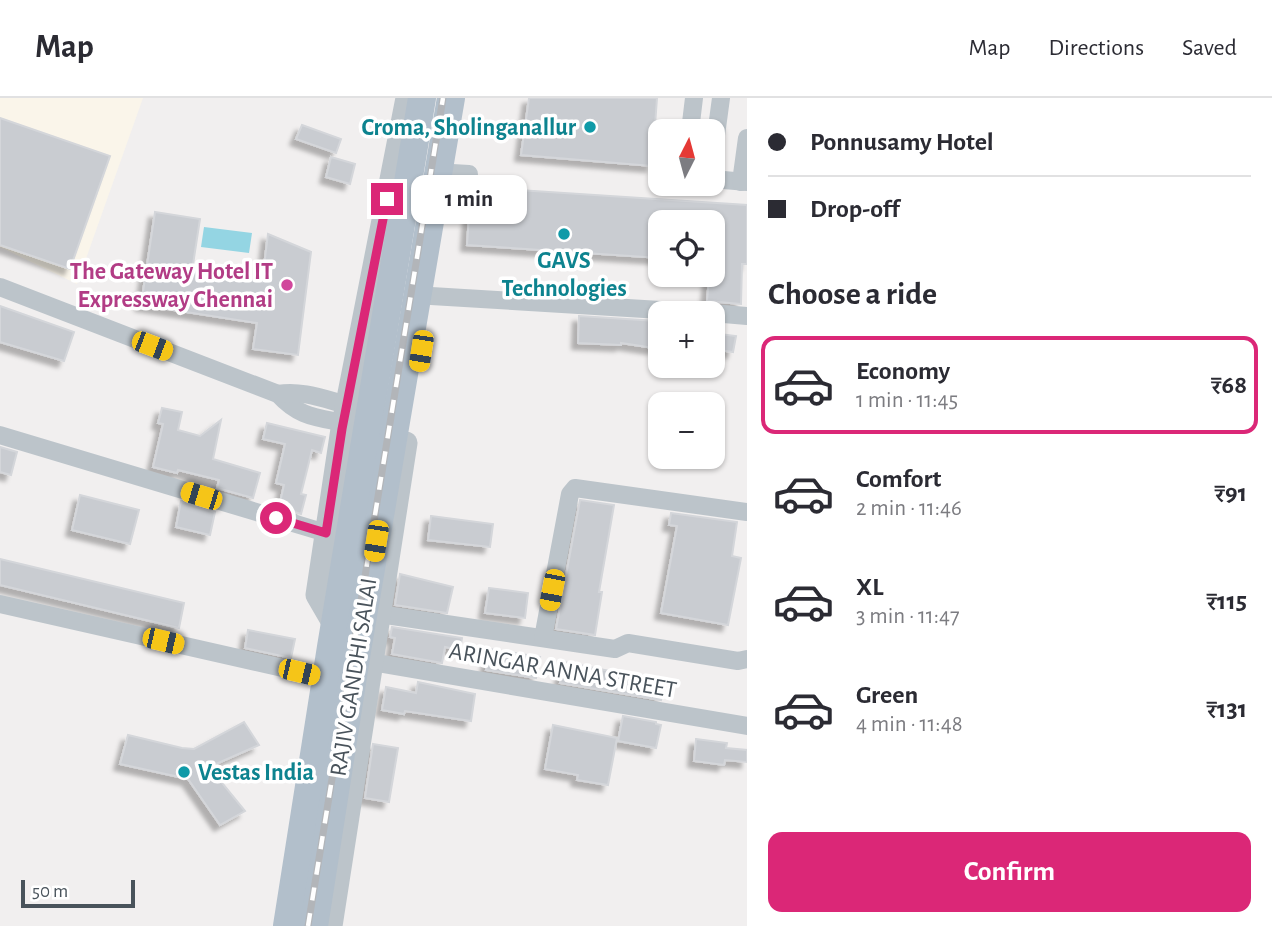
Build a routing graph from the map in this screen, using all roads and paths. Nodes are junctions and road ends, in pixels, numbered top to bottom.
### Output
1 (407, 98) edge
2 (422, 98) edge
3 (451, 98) edge
4 (464, 98) edge
5 (694, 98) edge
6 (722, 98) edge
7 (691, 119) edge
8 (719, 119) edge
9 (747, 138) edge
10 (725, 180) edge
11 (744, 182) edge
12 (401, 226) junction
13 (429, 230) junction
14 (0, 287) edge
15 (416, 299) junction
16 (648, 310) edge
17 (725, 314) edge
18 (747, 316) edge
19 (346, 414) junction
20 (0, 435) edge
21 (747, 512) edge
22 (326, 533) junction
23 (0, 604) edge
24 (379, 614) junction
25 (335, 626) junction
26 (543, 638) junction
27 (747, 659) edge
28 (371, 662) junction
29 (327, 678) junction
30 (747, 726) edge
31 (287, 926) edge
32 (314, 926) edge
33 (331, 926) edge

1 - 19 street
2 - 12 main road, RAJIV GANDHI SALAI
3 - 13 main road, RAJIV GANDHI SALAI
4 - 15 street
5 - 7 street
6 - 8 street
9 - 11 street
10 - 11 street
12 - 13 main road
12 - 15 main road, RAJIV GANDHI SALAI
13 - 15 main road, RAJIV GANDHI SALAI
14 - 19 street
15 - 16 street
15 - 24 street
15 - 25 main road, RAJIV GANDHI SALAI
15 - 32 main road, RAJIV GANDHI SALAI
17 - 18 street
19 - 22 street
20 - 22 street
21 - 26 street
22 - 25 street
23 - 29 street
24 - 26 street
24 - 28 street
25 - 29 main road, RAJIV GANDHI SALAI
26 - 27 street
28 - 30 street, ARINGAR ANNA STREET
28 - 33 street
29 - 31 main road, RAJIV GANDHI SALAI

